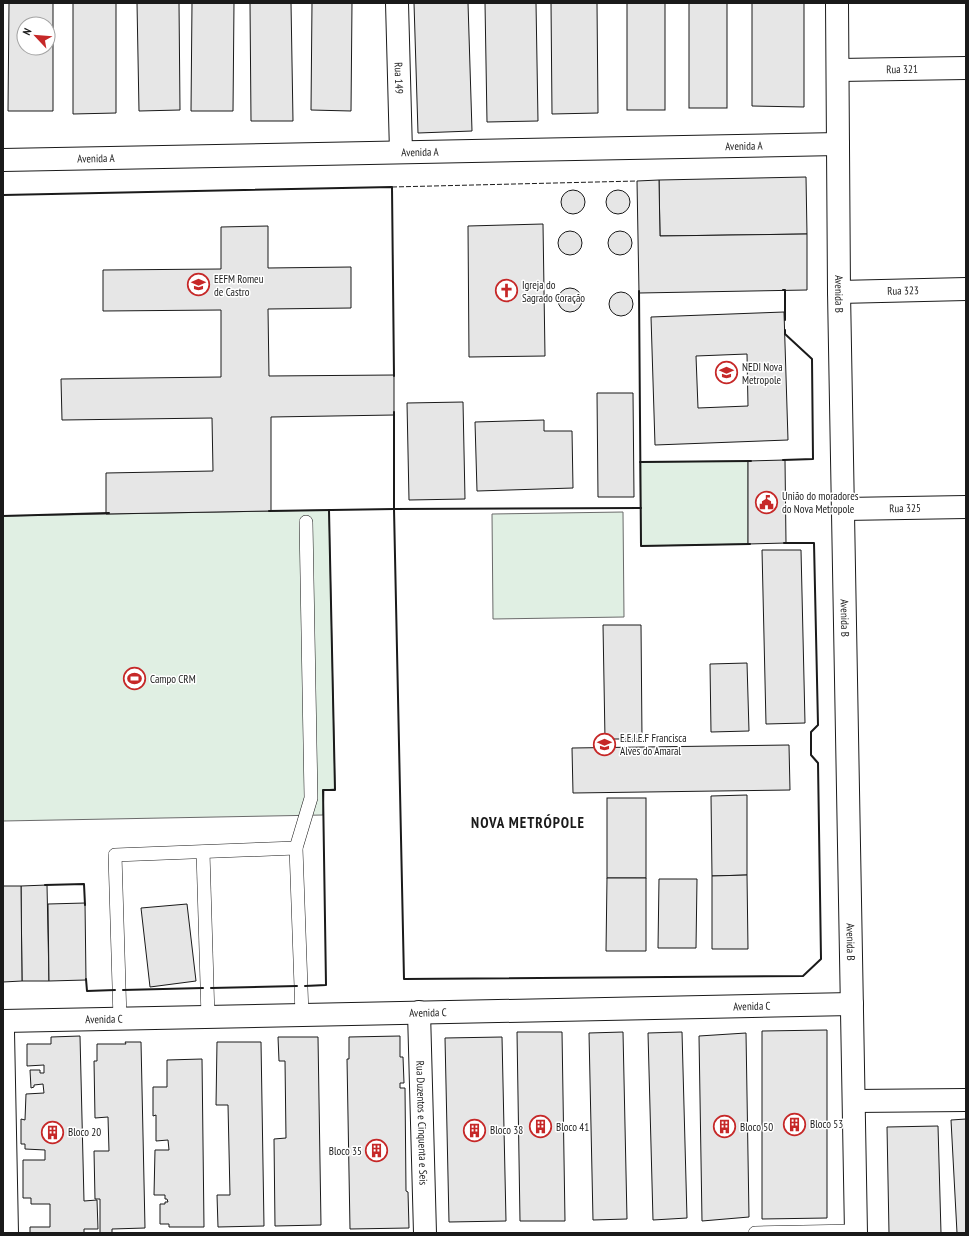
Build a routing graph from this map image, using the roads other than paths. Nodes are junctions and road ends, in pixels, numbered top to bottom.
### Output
1 (397, 3) edge
2 (837, 3) edge
3 (966, 68) edge
4 (838, 70) junction
5 (838, 144) junction
6 (400, 152) junction
7 (3, 160) edge
8 (966, 289) edge
9 (840, 292) junction
10 (966, 507) edge
11 (844, 509) junction
12 (306, 522) dead end
13 (296, 848) junction
14 (203, 852) junction
15 (852, 1004) junction
16 (419, 1012) junction
17 (302, 1015) junction
18 (208, 1017) junction
19 (120, 1019) junction
20 (3, 1021) edge
21 (3, 1032) edge
22 (966, 1100) edge
23 (854, 1101) junction
24 (856, 1232) edge
25 (7, 1233) edge
26 (425, 1233) edge
27 (755, 1233) edge

1 - 6 street, Rua 149
2 - 4 street, Avenida B
3 - 4 street, Rua 321
4 - 5 street, Avenida B
5 - 6 street, Avenida A
5 - 9 street, Avenida B
6 - 7 street, Avenida A
8 - 9 street, Rua 323
9 - 11 street, Avenida B
10 - 11 street, Rua 325
11 - 15 street, Avenida B
12 - 13 lane
13 - 14 lane
13 - 17 lane
14 - 18 lane
14 - 19 lane
15 - 16 street, Avenida C
15 - 23 street, Avenida B
16 - 17 street, Avenida C
16 - 26 street, Rua Duzentos e Cinquenta e Seis
17 - 18 street, Avenida C
18 - 19 street, Avenida C
19 - 20 street, Avenida C
21 - 25 street
22 - 23 street
23 - 24 street, Avenida B
24 - 27 lane

